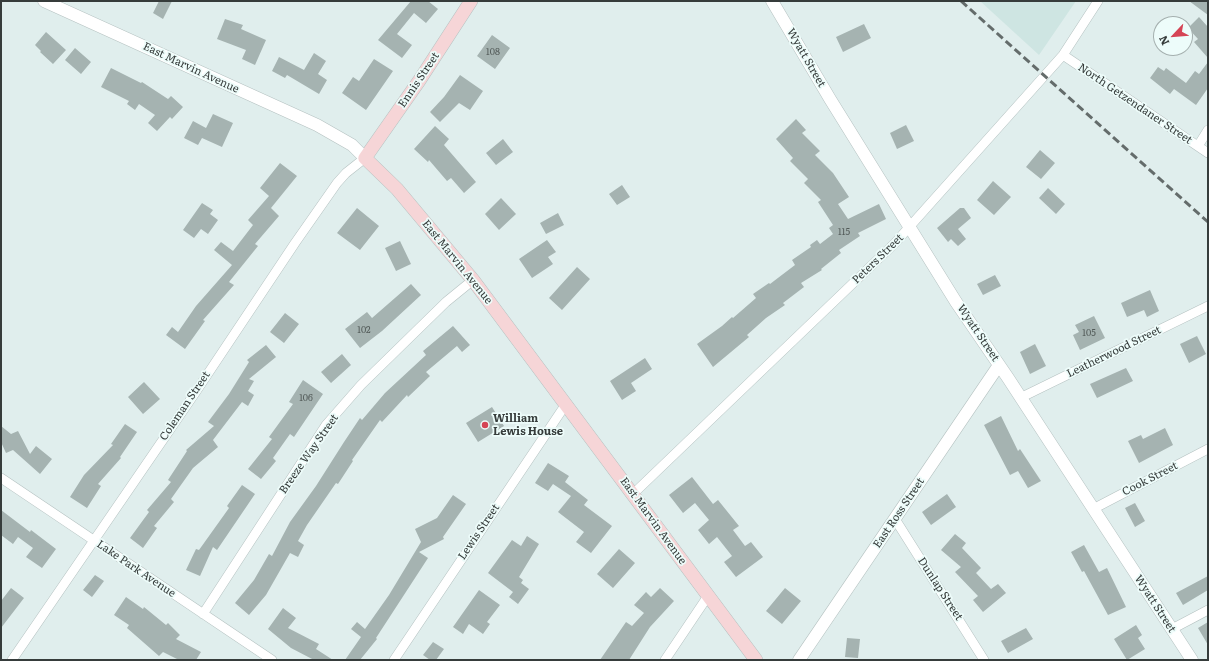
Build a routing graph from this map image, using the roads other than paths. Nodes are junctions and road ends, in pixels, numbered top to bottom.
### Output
1 (44, 1) edge
2 (471, 1) edge
3 (772, 1) edge
4 (1098, 1) edge
5 (1063, 55) junction
6 (1208, 130) edge
7 (1198, 146) junction
8 (1208, 153) edge
9 (365, 158) junction
10 (910, 226) junction
11 (473, 280) junction
12 (1208, 306) edge
13 (999, 365) junction
14 (1020, 398) junction
15 (566, 404) junction
16 (1208, 449) edge
17 (1, 478) edge
18 (633, 494) junction
19 (1093, 509) junction
20 (895, 519) junction
21 (93, 540) junction
22 (708, 596) junction
23 (1208, 610) edge
24 (203, 614) junction
25 (1172, 629) junction
26 (12, 660) edge
27 (272, 660) edge
28 (394, 660) edge
29 (665, 660) edge
30 (756, 660) edge
31 (799, 660) edge
32 (984, 660) edge
33 (1192, 660) edge

1 - 9 street, East Marvin Avenue
2 - 9 main road, Ennis Street
3 - 10 street, Wyatt Street
4 - 5 street, Peters Street
5 - 7 street, North Getzendaner Street
5 - 10 street, Peters Street
6 - 7 street
7 - 8 street, North Getzendaner Street
9 - 11 main road, East Marvin Avenue
9 - 21 street, Coleman Street
10 - 13 street, Wyatt Street
10 - 18 street, Peters Street
11 - 15 main road, East Marvin Avenue
11 - 24 street, Breeze Way Street
12 - 14 street, Leatherwood Street
13 - 14 street, Wyatt Street
13 - 20 street, East Ross Street
14 - 19 street, Wyatt Street
15 - 18 main road, East Marvin Avenue
15 - 28 street, Lewis Street
16 - 19 street, Cook Street
17 - 21 street, Lake Park Avenue
18 - 22 main road, East Marvin Avenue
19 - 25 street, Wyatt Street
20 - 31 street, East Ross Street
20 - 32 street, Dunlap Street
21 - 24 street, Lake Park Avenue
21 - 26 street, Coleman Street
22 - 29 street
22 - 30 main road, East Marvin Avenue
23 - 25 street
24 - 27 street, Lake Park Avenue
25 - 33 street, Wyatt Street

